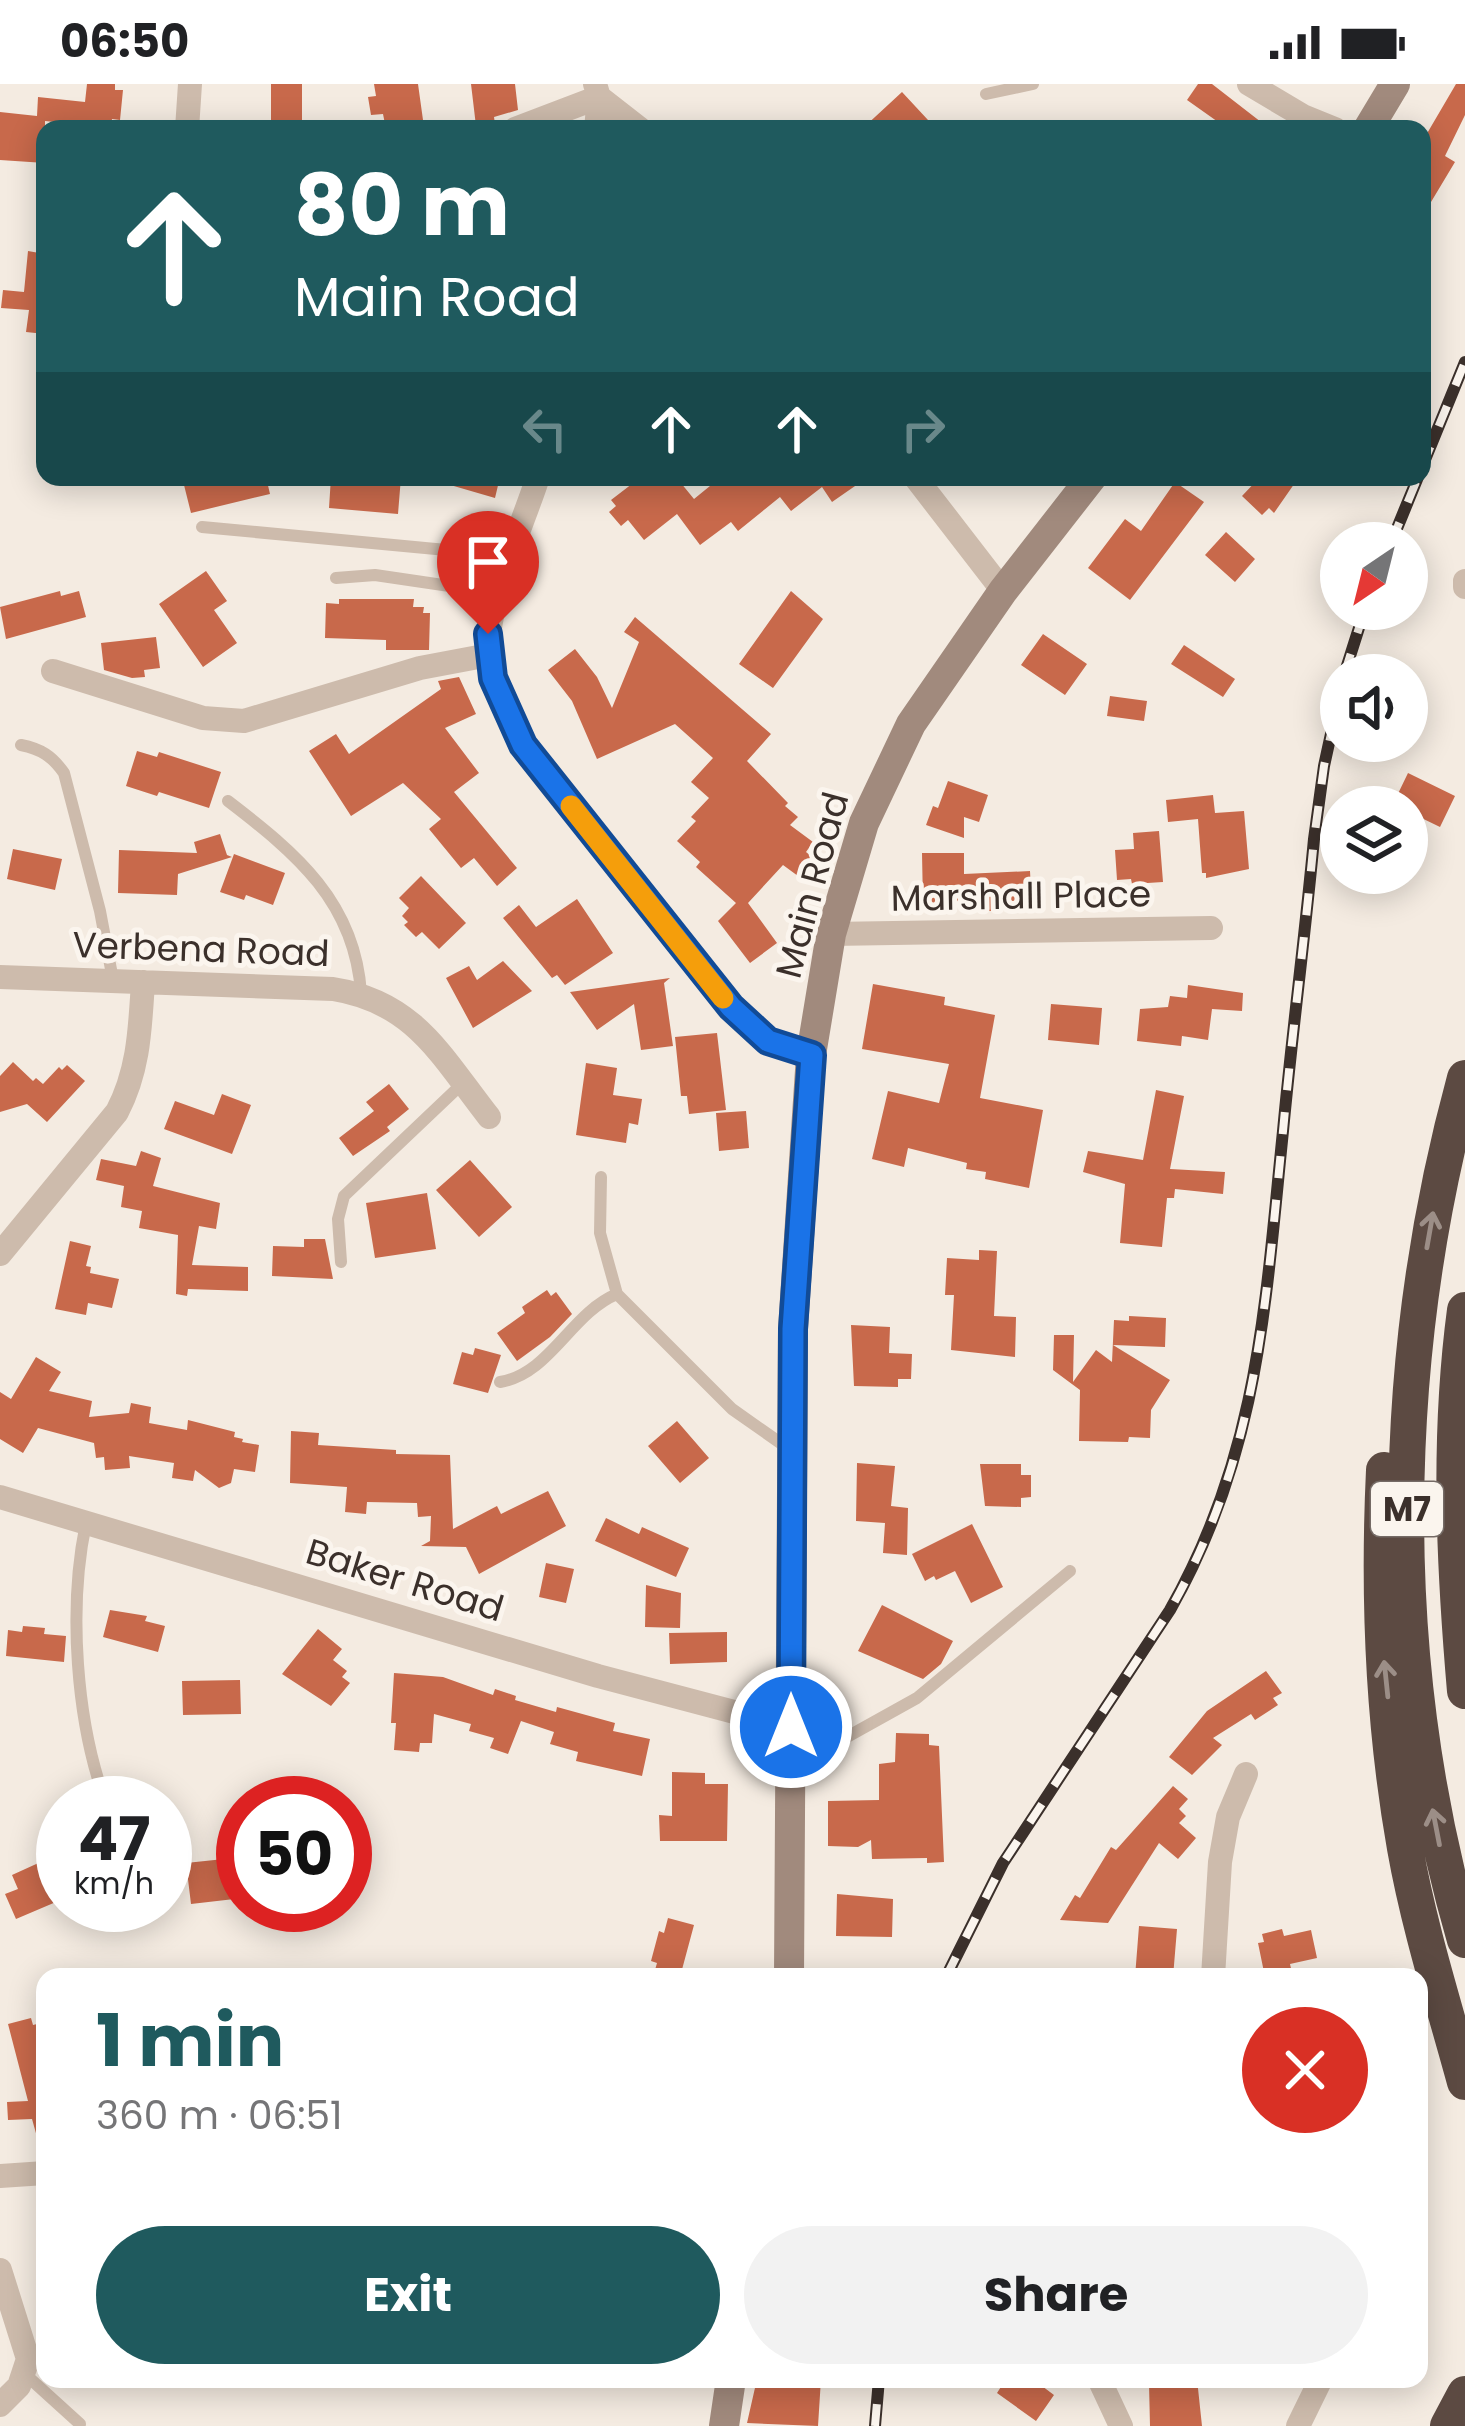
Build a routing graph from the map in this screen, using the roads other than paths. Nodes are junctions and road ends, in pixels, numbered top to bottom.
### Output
1 (190, 84) edge
2 (1033, 84) edge
3 (1250, 84) edge
4 (1395, 84) edge
5 (597, 91) edge
6 (986, 94) dead end
7 (188, 120) edge
8 (534, 120) edge
9 (630, 120) edge
10 (1315, 120) edge
11 (1373, 120) edge
12 (535, 486) edge
13 (921, 486) edge
14 (1085, 486) edge
15 (202, 527) dead end
16 (513, 556) junction
17 (336, 578) dead end
18 (1003, 591) junction
19 (499, 593) junction
20 (489, 656) junction
21 (53, 670) dead end
22 (21, 745) dead end
23 (228, 801) dead end
24 (1210, 928) dead end
25 (832, 934) junction
26 (0, 977) edge
27 (113, 981) junction
28 (143, 982) junction
29 (361, 993) junction
30 (812, 1055) junction
31 (1465, 1078) edge
32 (463, 1083) junction
33 (489, 1117) dead end
34 (601, 1177) dead end
35 (0, 1254) edge
36 (341, 1262) dead end
37 (1420, 1289) junction
38 (617, 1294) junction
39 (1465, 1310) edge
40 (500, 1382) dead end
41 (793, 1451) junction
42 (0, 1497) edge
43 (1452, 1511) junction
44 (86, 1522) junction
45 (1070, 1571) dead end
46 (1465, 1583) edge
47 (1465, 1691) edge
48 (791, 1727) junction
49 (791, 1768) junction
50 (1246, 1774) dead end
51 (96, 1776) edge
52 (1465, 1940) edge
53 (789, 1968) edge
54 (1214, 1968) edge
55 (1465, 2082) edge
56 (36, 2174) edge
57 (0, 2176) edge
58 (2, 2281) edge
59 (26, 2374) junction
60 (36, 2383) edge
61 (41, 2388) edge
62 (729, 2388) edge
63 (1103, 2388) edge
64 (1317, 2388) edge
65 (1465, 2393) edge
66 (0, 2405) edge
67 (80, 2424) edge
68 (724, 2426) edge
69 (1121, 2426) edge
70 (1298, 2426) edge
71 (1448, 2426) edge

1 - 7 street
2 - 6 lane
3 - 10 street
4 - 11 main road
5 - 8 street
5 - 9 street
12 - 16 street
13 - 18 street
14 - 18 main road, Main Road
15 - 16 lane
16 - 19 street
17 - 19 lane
18 - 25 main road, Main Road
19 - 20 street
20 - 21 street
20 - 30 street
22 - 27 lane
23 - 29 lane
24 - 25 street, Marshall Place
25 - 30 main road, Main Road
26 - 27 street, Verbena Road
27 - 28 street, Verbena Road
28 - 29 street, Verbena Road
28 - 35 street
29 - 32 street, Verbena Road
30 - 41 main road, Main Road
37 -> 31 highway, M7
32 - 33 street, Verbena Road
32 - 36 lane
34 - 38 lane
52 -> 37 highway, M7
55 -> 37 highway
38 - 40 lane
38 - 41 lane
39 - 43 highway, M7
41 - 48 main road, Main Road
42 - 44 street, Baker Road
43 - 46 highway
43 - 47 highway, M7
44 - 48 street, Baker Road
44 - 51 lane
45 - 49 lane
48 - 49 main road, Main Road
49 - 53 main road, Main Road
50 - 54 street
56 - 57 street
58 - 59 street
59 - 60 lane
59 - 66 street
61 - 67 lane
62 - 68 main road
63 - 69 street
64 - 70 street
65 - 71 highway

